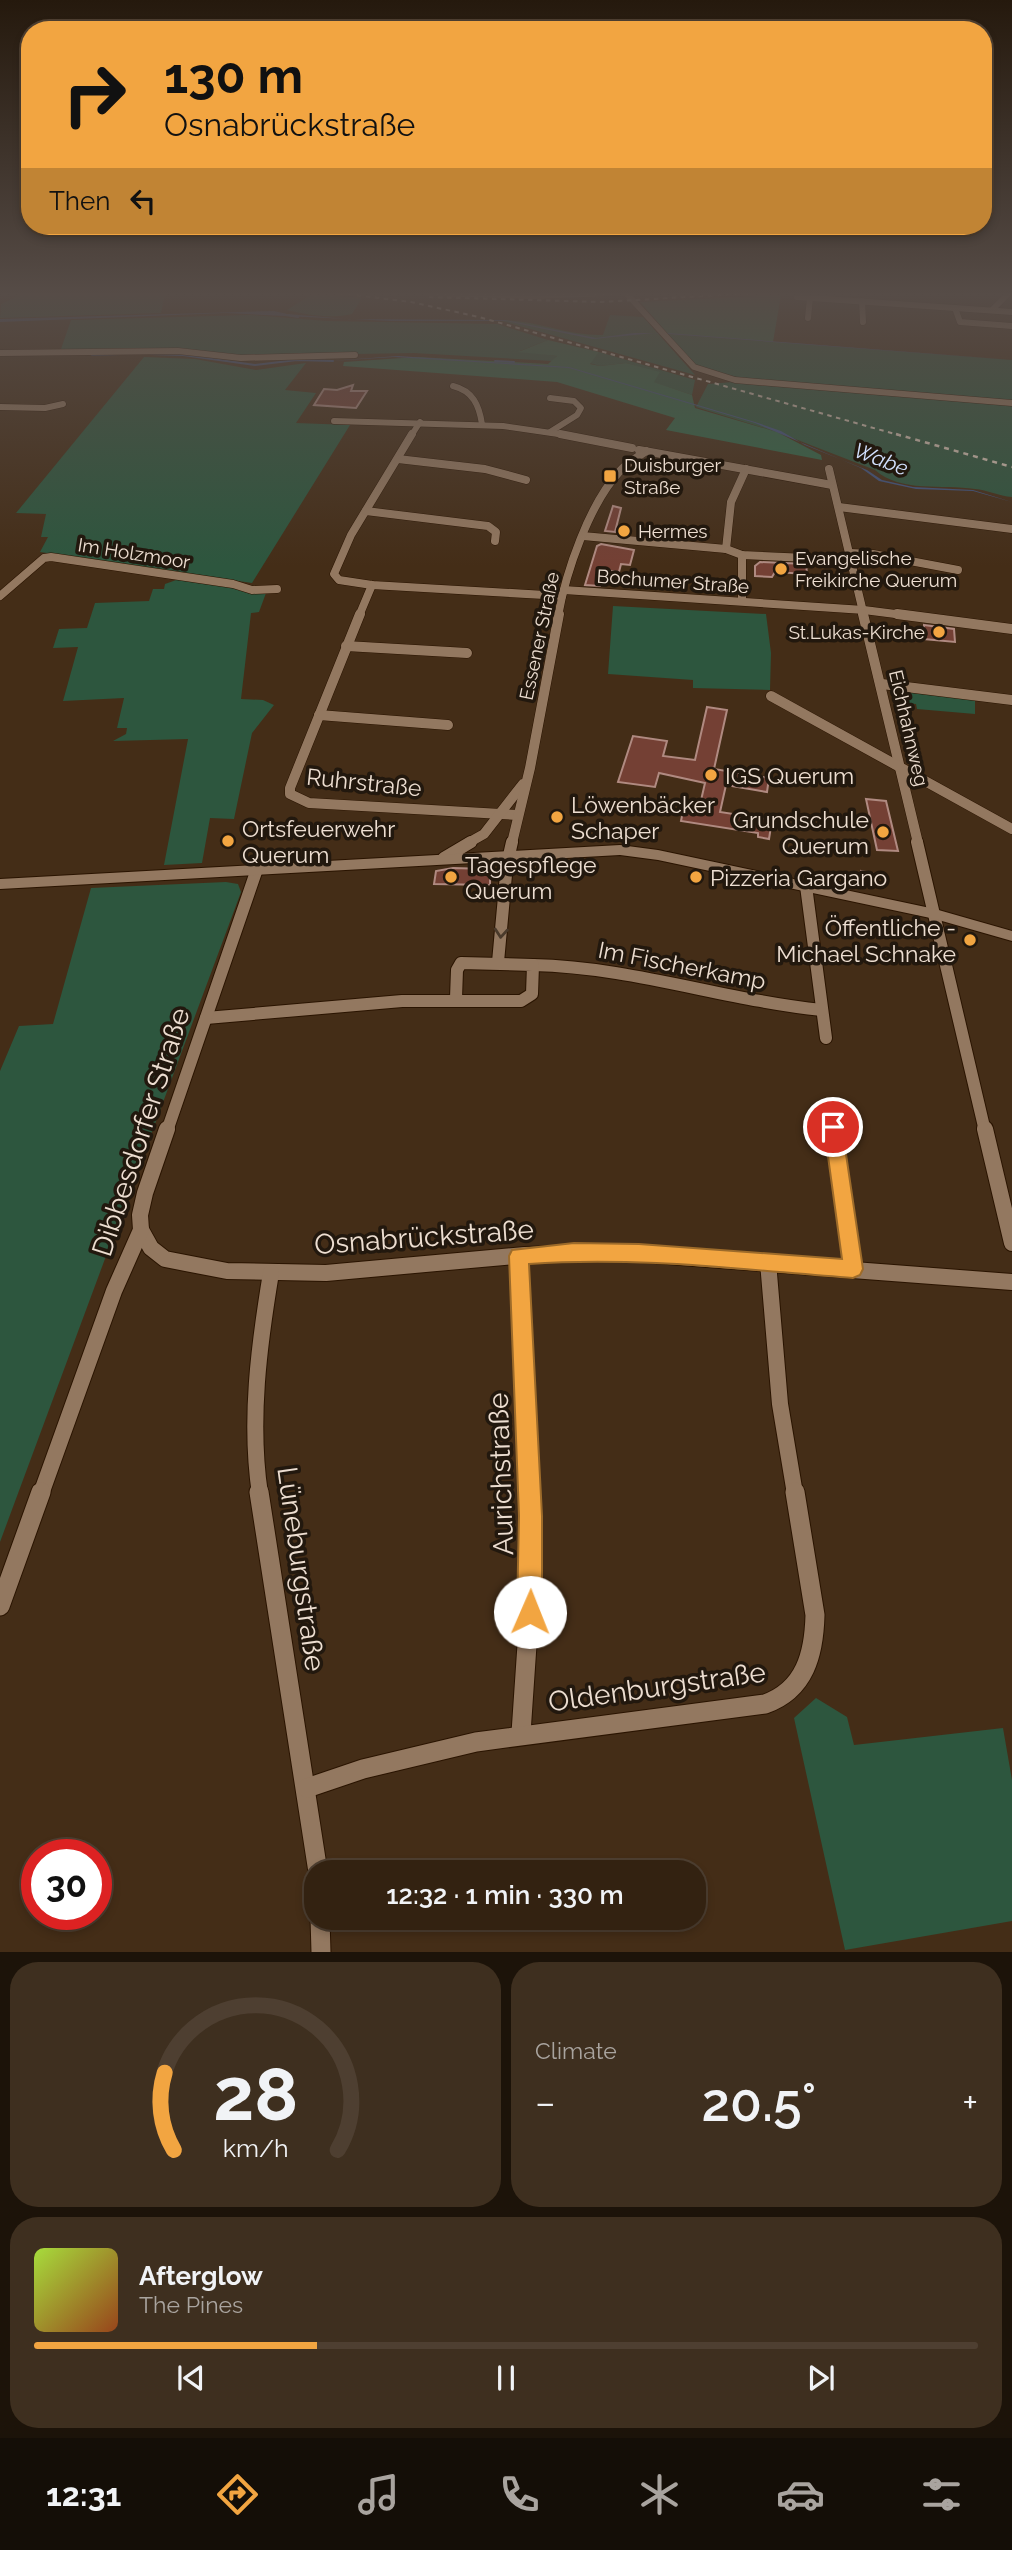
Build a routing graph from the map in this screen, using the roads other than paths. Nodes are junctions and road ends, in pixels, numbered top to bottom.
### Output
1 (782, 384) edge
2 (453, 386) dead end
3 (550, 398) dead end
4 (63, 404) dead end
5 (1012, 404) edge
6 (0, 407) edge
7 (334, 421) dead end
8 (420, 422) junction
9 (482, 424) junction
10 (550, 432) junction
11 (632, 448) junction
12 (646, 451) junction
13 (398, 459) junction
14 (746, 469) junction
15 (829, 469) dead end
16 (620, 470) junction
17 (526, 480) dead end
18 (832, 485) junction
19 (839, 507) junction
20 (366, 511) junction
21 (1012, 530) edge
22 (583, 536) junction
23 (495, 541) dead end
24 (726, 549) junction
25 (742, 555) junction
26 (851, 556) junction
27 (958, 570) dead end
28 (372, 585) junction
29 (277, 589) dead end
30 (563, 593) junction
31 (0, 596) edge
32 (742, 601) junction
33 (864, 610) junction
34 (1012, 628) edge
35 (346, 646) junction
36 (467, 653) dead end
37 (882, 684) junction
38 (771, 695) dead end
39 (1012, 700) edge
40 (319, 715) junction
41 (447, 725) dead end
42 (901, 770) junction
43 (527, 779) junction
44 (499, 814) junction
45 (518, 815) junction
46 (1011, 828) edge
47 (509, 855) junction
48 (444, 858) junction
49 (257, 869) junction
50 (0, 884) edge
51 (806, 886) junction
52 (935, 914) junction
53 (1012, 936) edge
54 (498, 962) junction
55 (533, 965) junction
56 (456, 998) junction
57 (822, 1010) junction
58 (206, 1018) junction
59 (826, 1038) dead end
60 (830, 1107) dead end
61 (141, 1230) junction
62 (1012, 1243) edge
63 (519, 1256) junction
64 (768, 1262) junction
65 (853, 1269) junction
66 (271, 1273) junction
67 (1012, 1282) edge
68 (0, 1606) edge
69 (521, 1733) junction
70 (307, 1788) junction
71 (316, 1860) edge
72 (320, 1930) edge
73 (321, 1951) edge

1 - 5 street
2 - 9 street
3 - 10 street
4 - 6 street
7 - 8 street
8 - 9 street
8 - 13 street
9 - 10 street
10 - 11 street
11 - 12 street
11 - 16 street, Essener Straße
12 - 14 street
12 - 16 street, Essener Straße
13 - 17 street
13 - 20 street
14 - 18 street
14 - 24 street
15 - 18 street, Eichhahnweg
16 - 22 street, Essener Straße
18 - 19 street, Eichhahnweg
19 - 21 street
19 - 26 street, Eichhahnweg
20 - 23 street
20 - 28 street, Bochumer Straße
22 - 24 street
22 - 30 street, Essener Straße
24 - 25 street
25 - 26 street
25 - 32 street
26 - 27 street
26 - 33 street, Eichhahnweg
28 - 30 street, Bochumer Straße
28 - 35 street, Ruhrstraße
29 - 31 street, Im Holzmoor
30 - 32 street, Bochumer Straße
30 - 43 street, Essener Straße
32 - 33 street, Bochumer Straße
33 - 34 street, Bochumer Straße
33 - 37 street, Eichhahnweg
35 - 36 street
35 - 40 street, Ruhrstraße
37 - 39 street
37 - 42 street, Eichhahnweg
38 - 42 street
40 - 41 street
40 - 44 street, Ruhrstraße
42 - 46 street
42 - 52 street, Eichhahnweg
43 - 44 street, Essener Straße
43 - 45 street, Essener Straße
44 - 45 street, Ruhrstraße
44 - 48 street, Essener Straße
45 - 47 street, Essener Straße
47 - 48 main road
47 - 51 main road
47 -> 54 street
48 - 49 main road
49 - 50 main road
49 - 58 street, Dibbesdorfer Straße
51 - 52 main road
51 - 57 street
52 - 53 main road
52 - 62 street, Eichhahnweg
54 - 55 street, Im Fischerkamp
54 - 56 street, Im Fischerkamp
55 - 56 street
55 - 57 street, Im Fischerkamp
56 - 58 street
57 - 59 street
58 - 61 street, Dibbesdorfer Straße
60 - 65 street
61 - 66 street, Osnabrückstraße
61 - 68 street, Dibbesdorfer Straße
63 - 64 street, Osnabrückstraße
63 - 66 street, Osnabrückstraße
63 - 69 street, Aurichstraße
64 - 65 street, Osnabrückstraße
64 - 69 street, Oldenburgstraße
65 - 67 street, Osnabrückstraße
66 - 70 street, Lüneburgstraße
69 - 70 street, Oldenburgstraße
70 - 71 street, Lüneburgstraße
72 - 73 street

